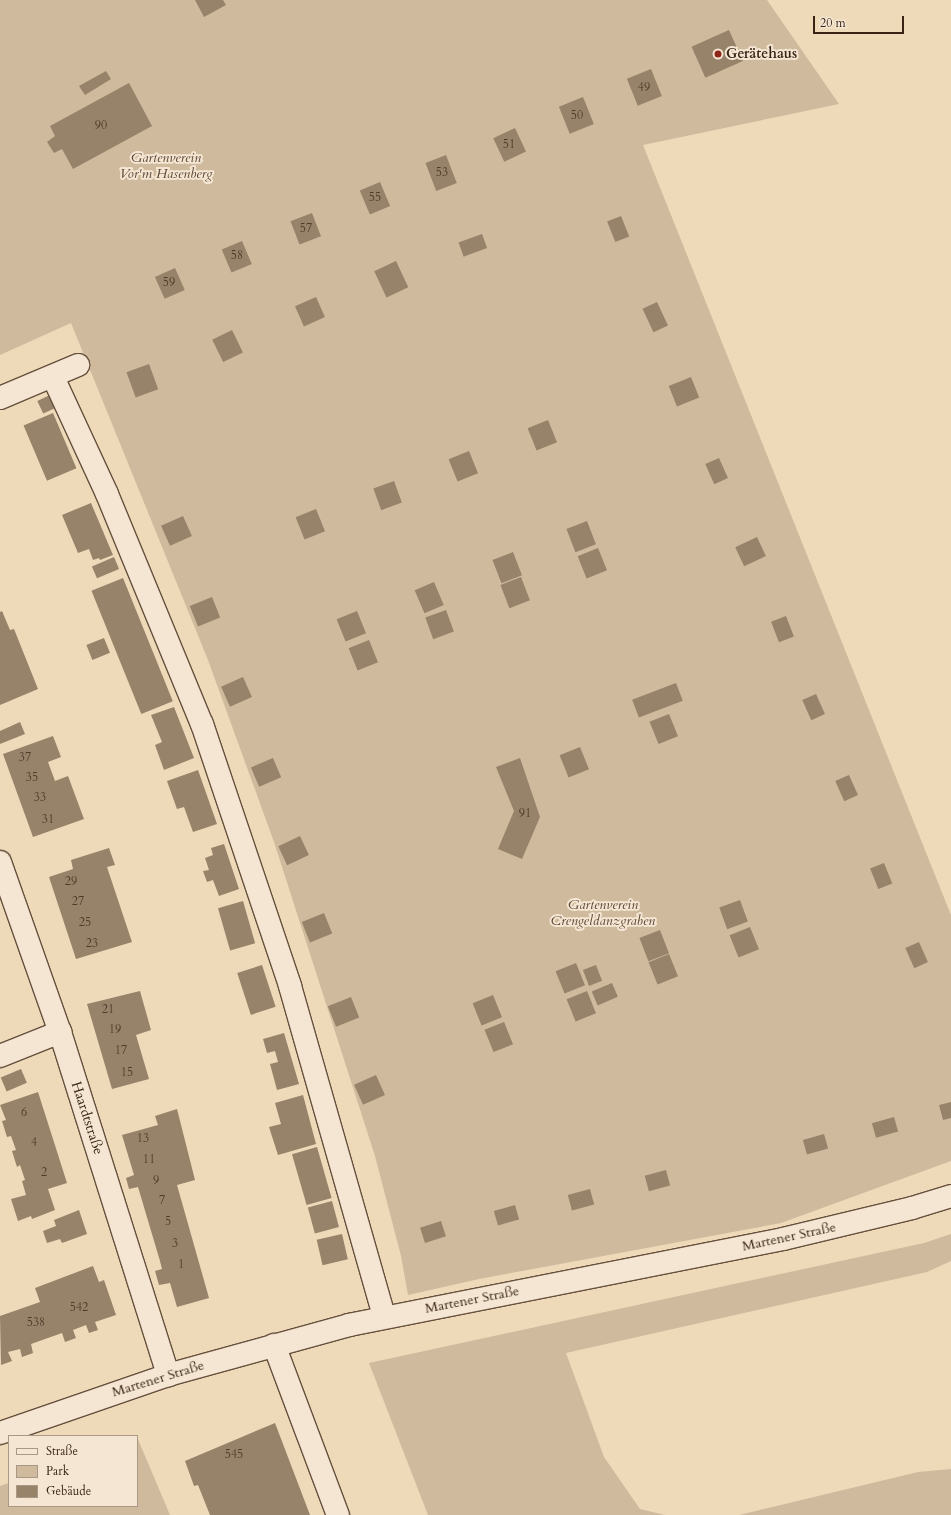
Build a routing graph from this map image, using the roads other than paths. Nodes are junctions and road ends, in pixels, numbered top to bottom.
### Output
1 (78, 365) dead end
2 (53, 378) junction
3 (0, 398) edge
4 (0, 862) edge
5 (60, 1032) junction
6 (0, 1056) edge
7 (951, 1196) edge
8 (384, 1317) junction
9 (274, 1345) junction
10 (168, 1375) junction
11 (0, 1433) edge
12 (338, 1515) edge

1 - 2 street
2 - 3 street
2 - 8 street
4 - 5 street, Haardtstraße
5 - 6 street
5 - 10 street, Haardtstraße
7 - 8 street, Martener Straße
8 - 9 street, Martener Straße
9 - 10 street, Martener Straße
9 - 12 street
10 - 11 street, Martener Straße

